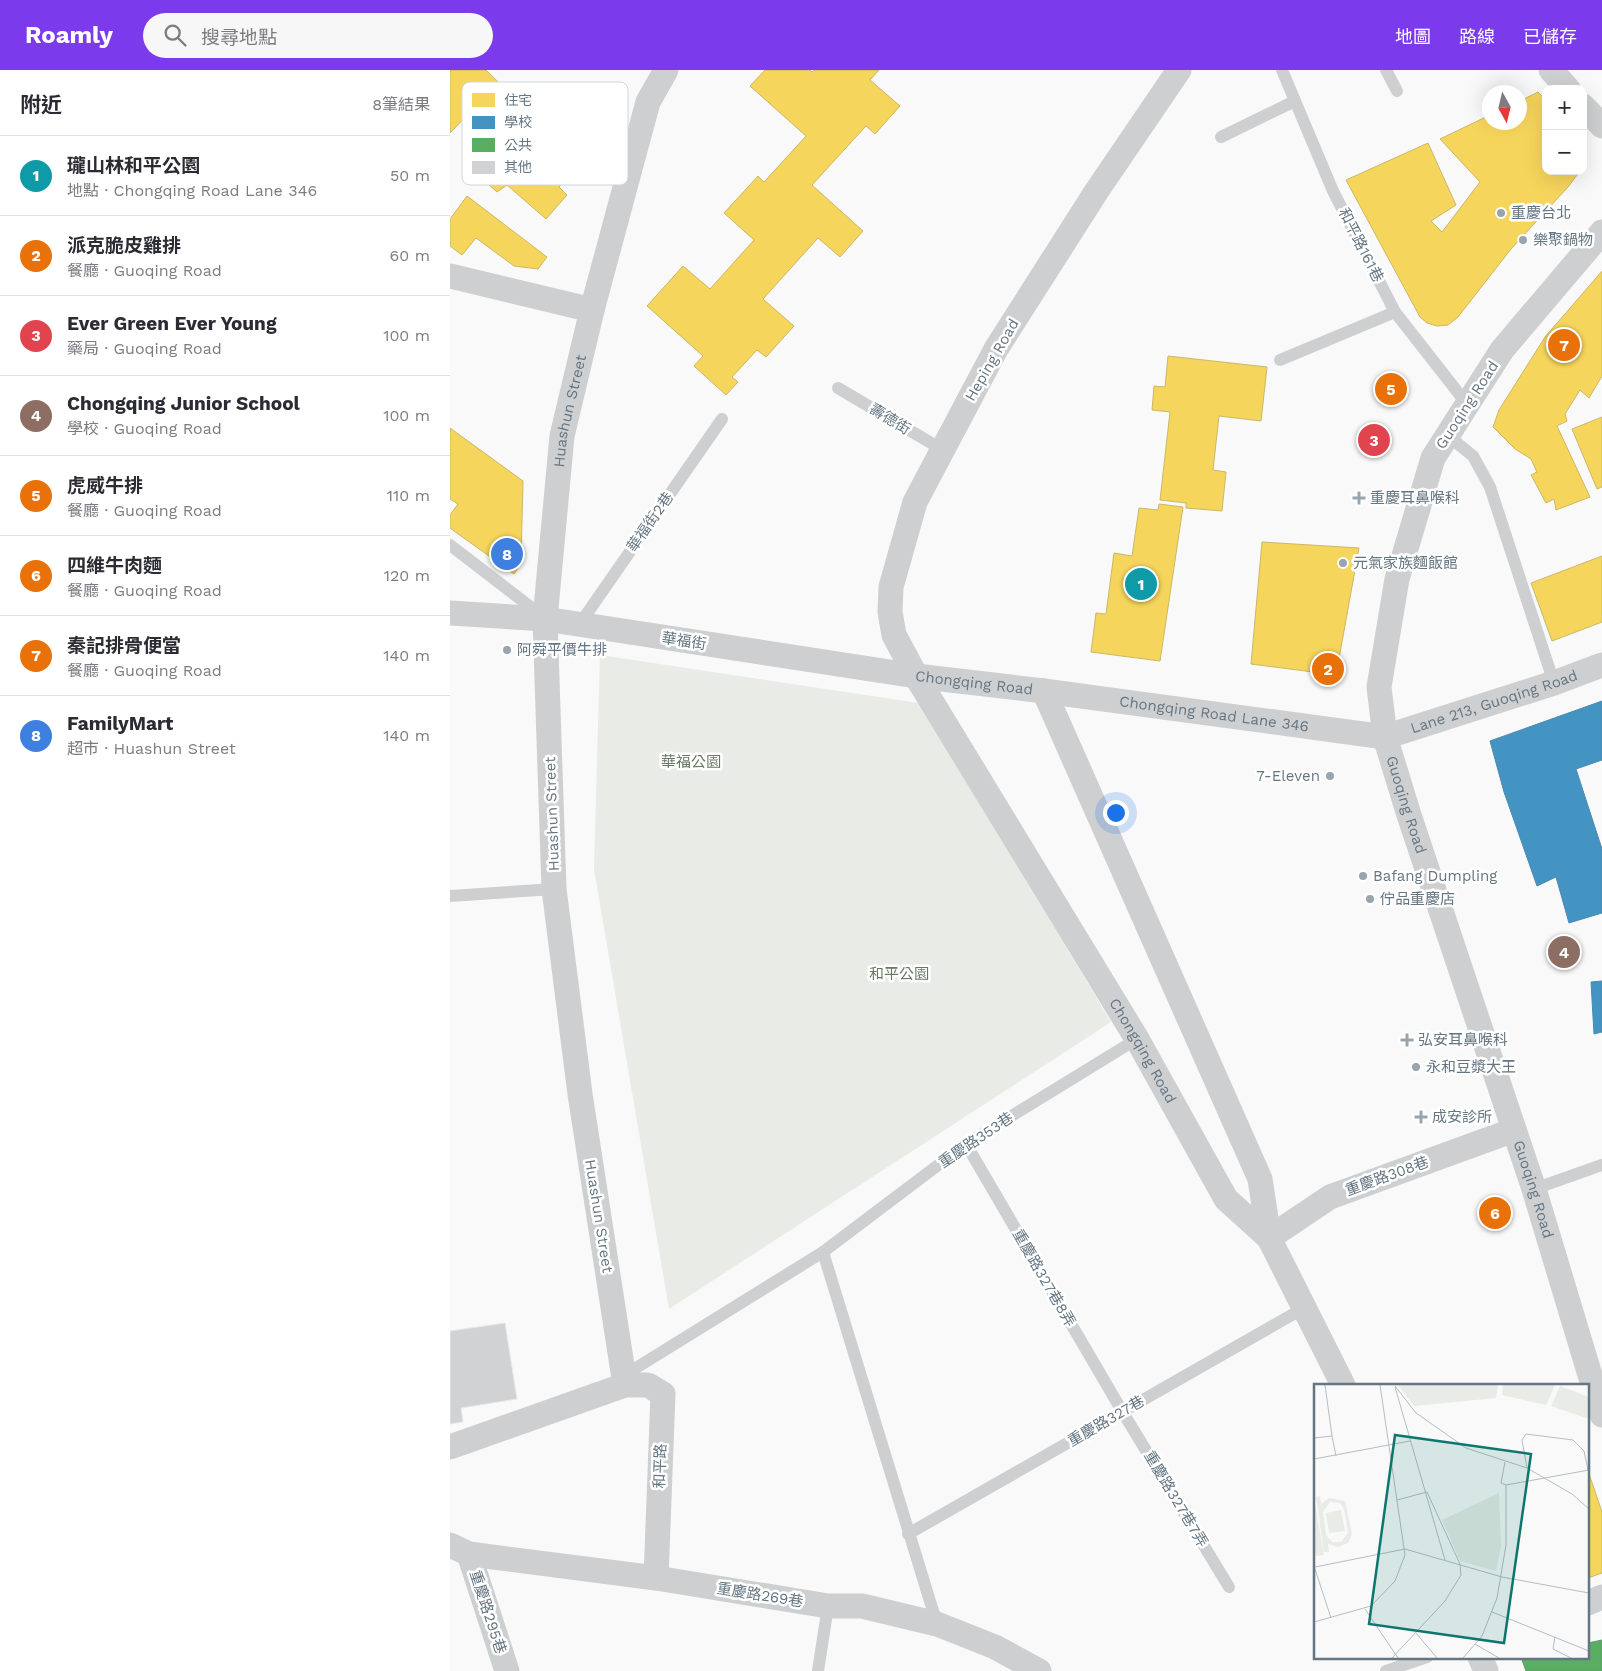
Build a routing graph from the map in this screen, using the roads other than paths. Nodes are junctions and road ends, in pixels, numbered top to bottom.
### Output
1 (666, 70) edge
2 (1179, 70) edge
3 (1282, 70) edge
4 (1386, 70) edge
5 (1551, 70) edge
6 (1564, 85) edge
7 (1397, 91) dead end
8 (1295, 101) junction
9 (1587, 110) edge
10 (1602, 126) edge
11 (1221, 137) dead end
12 (628, 176) edge
13 (626, 185) edge
14 (1602, 232) edge
15 (450, 276) edge
16 (592, 310) junction
17 (1395, 312) junction
18 (1280, 360) dead end
19 (838, 388) dead end
20 (1467, 404) junction
21 (722, 419) dead end
22 (1447, 435) junction
23 (943, 450) junction
24 (450, 545) edge
25 (450, 613) edge
26 (545, 619) junction
27 (579, 624) junction
28 (1602, 665) edge
29 (916, 676) junction
30 (1554, 683) junction
31 (1044, 691) junction
32 (1385, 736) junction
33 (554, 889) junction
34 (450, 896) edge
35 (1137, 1039) junction
36 (1514, 1130) junction
37 (966, 1144) junction
38 (1602, 1165) edge
39 (1534, 1189) junction
40 (1269, 1238) junction
41 (823, 1252) junction
42 (1304, 1308) junction
43 (624, 1381) junction
44 (1342, 1384) edge
45 (1122, 1411) junction
46 (1602, 1415) edge
47 (450, 1447) edge
48 (908, 1534) junction
49 (460, 1550) edge
50 (656, 1578) junction
51 (1229, 1587) dead end
52 (1602, 1597) edge
53 (1590, 1602) edge
54 (828, 1606) junction
55 (937, 1624) junction
56 (1424, 1658) edge
57 (1480, 1658) edge
58 (507, 1671) edge
59 (818, 1671) edge
60 (1039, 1671) edge
61 (1386, 1671) edge
62 (1486, 1671) edge

1 - 12 street, Huashun Street
2 - 23 street, Heping Road
3 - 8 lane, 和平路161巷
4 - 7 lane
5 - 6 street
8 - 11 lane
8 - 17 lane, 和平路161巷
9 - 10 street
13 - 16 street, Huashun Street
14 - 20 street, Guoqing Road
15 - 16 street
16 - 26 street, Huashun Street
17 - 18 lane
17 - 20 lane, 和平路161巷
19 - 23 lane, 壽德街
20 - 22 street, Guoqing Road
21 - 27 lane, 華福街2巷
22 - 30 lane
22 - 32 street, Guoqing Road
23 - 29 street, Heping Road
24 - 26 lane
25 - 26 street, 華福街
26 - 27 street, 華福街
26 - 33 street, Huashun Street
27 - 29 street, 華福街
28 - 30 street, Lane 213, Guoqing Road
29 - 31 street, Chongqing Road
29 - 35 street, Chongqing Road
30 - 32 street, Lane 213, Guoqing Road
31 - 32 street, Chongqing Road Lane 346
31 - 40 street, Chongqing Road
32 - 36 street, Guoqing Road
33 - 34 lane
33 - 43 street, Huashun Street
35 - 37 lane, 重慶路353巷
35 - 40 street, Chongqing Road
36 - 39 street, Guoqing Road
36 - 40 street, 重慶路308巷
37 - 41 lane, 重慶路353巷
37 - 45 lane, 重慶路327巷8弄
38 - 39 lane
39 - 46 street, Guoqing Road
40 - 42 street, Chongqing Road
41 - 43 lane, 重慶路353巷
41 - 48 lane
42 - 44 street, Chongqing Road
42 - 45 lane, 重慶路327巷
43 - 47 street
43 - 50 street, 和平路
45 - 48 lane, 重慶路327巷
45 - 51 lane, 重慶路327巷7弄
48 - 55 lane
49 - 50 street, 重慶路269巷
49 - 58 street, 重慶路295巷
50 - 54 street, 重慶路269巷
52 - 53 street
54 - 55 street, 重慶路269巷
54 - 59 lane
55 - 60 street, 重慶路269巷
56 - 61 lane
57 - 62 street

